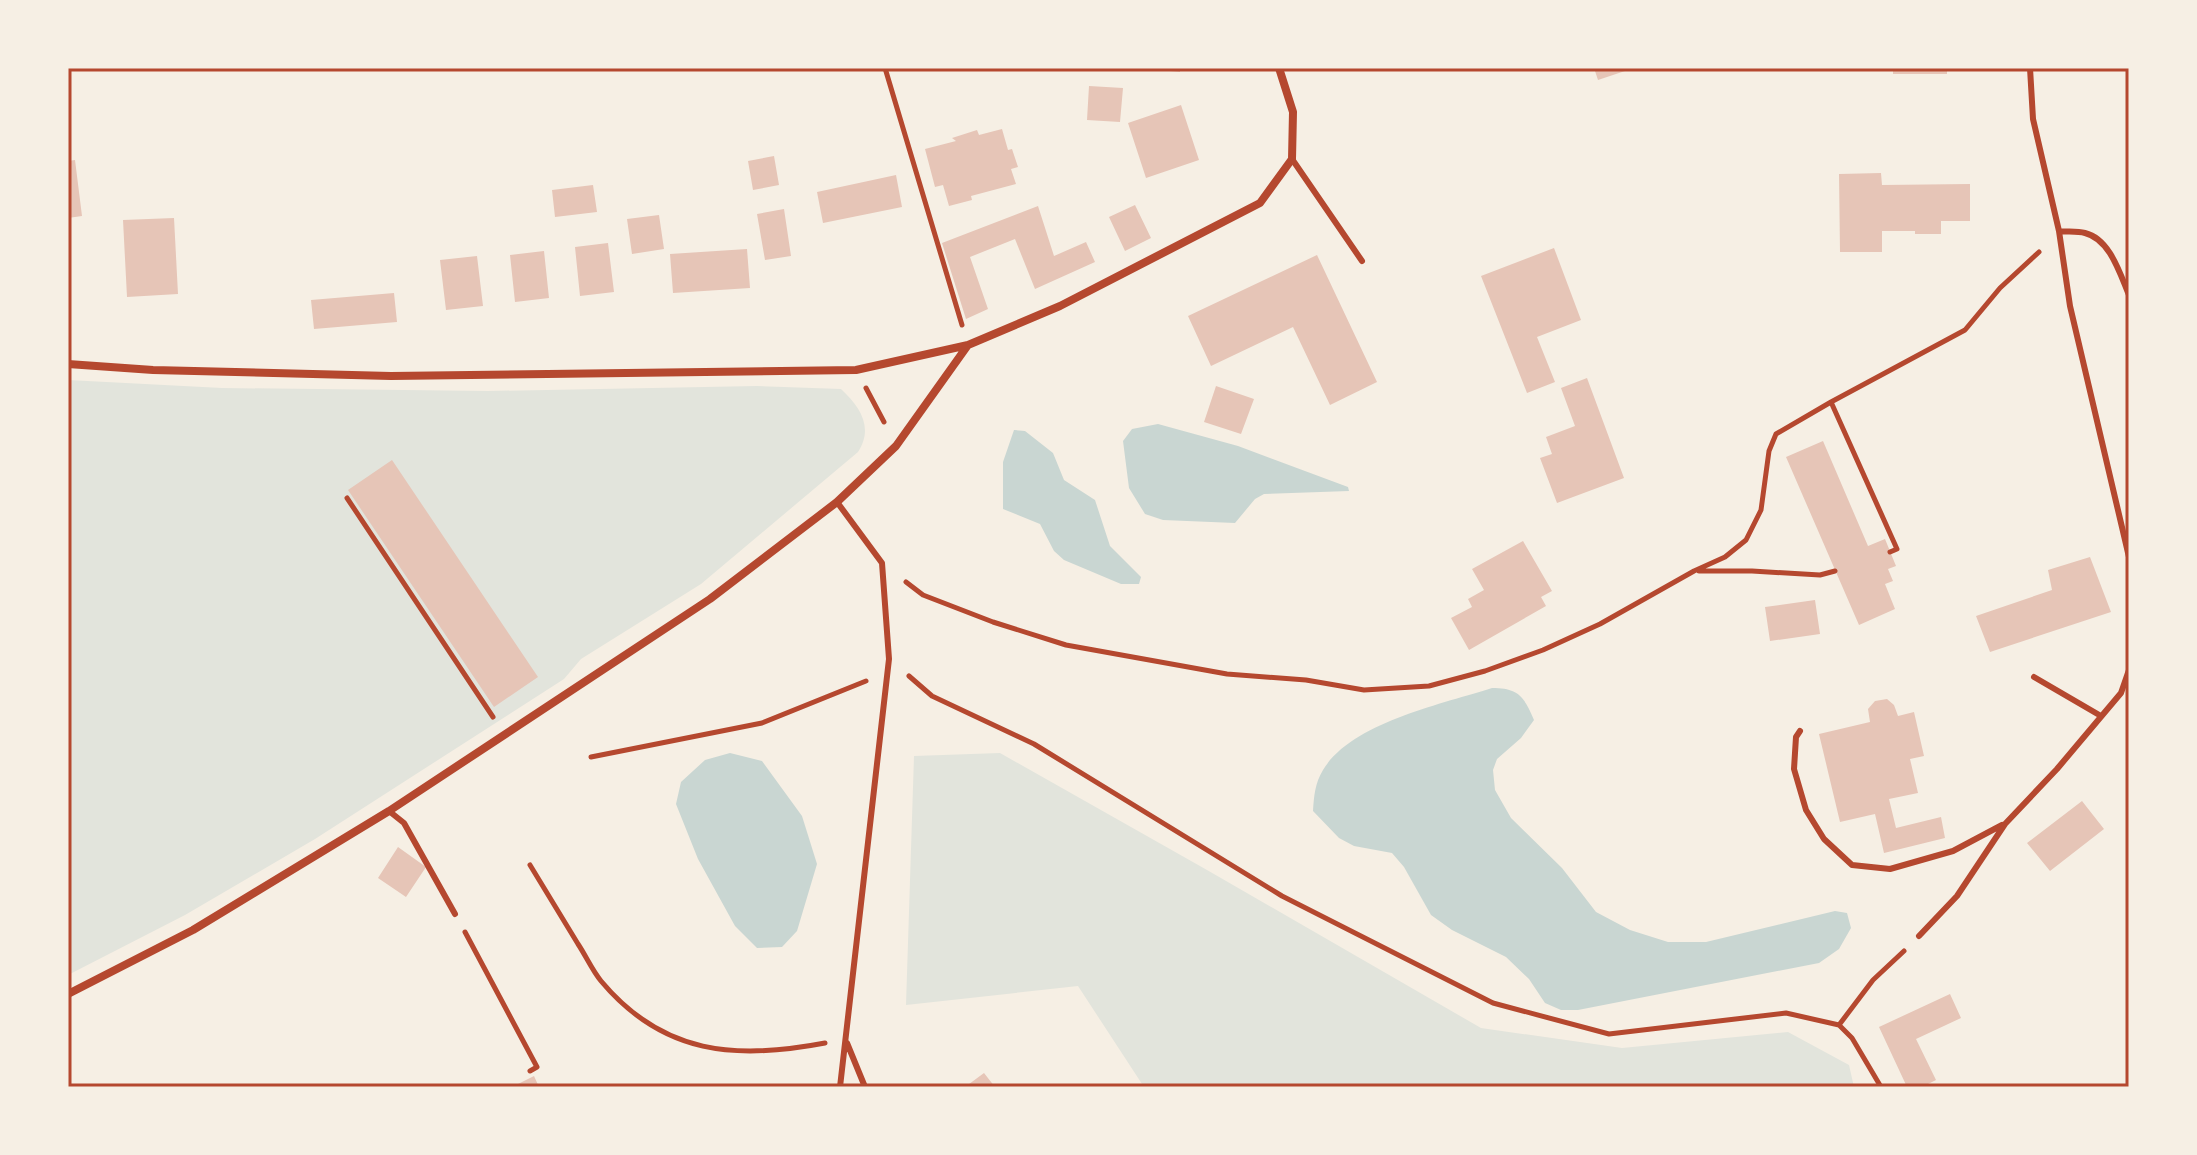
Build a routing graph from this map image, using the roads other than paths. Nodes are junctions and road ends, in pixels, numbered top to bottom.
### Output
1 (1279, 68) edge
2 (2030, 68) edge
3 (1292, 159) junction
4 (2059, 231) junction
5 (1362, 261) dead end
6 (2129, 295) edge
7 (968, 345) junction
8 (68, 364) edge
9 (837, 502) junction
10 (2129, 557) edge
11 (2129, 670) edge
12 (2034, 677) dead end
13 (2101, 716) junction
14 (1800, 731) dead end
15 (389, 811) junction
16 (2005, 824) junction
17 (455, 914) road end
18 (1919, 936) road end
19 (68, 994) edge
20 (846, 1039) junction
21 (840, 1087) edge
22 (865, 1087) edge

1 - 3 street
2 - 4 lane
3 - 5 lane
3 - 7 street
4 - 6 lane
4 - 10 lane
7 - 8 street
7 - 9 street
9 - 15 street
9 - 20 lane
11 - 13 lane
12 - 13 lane
13 - 16 lane
14 - 16 lane
15 - 17 lane
15 - 19 street
16 - 18 lane
20 - 21 lane
20 - 22 lane

